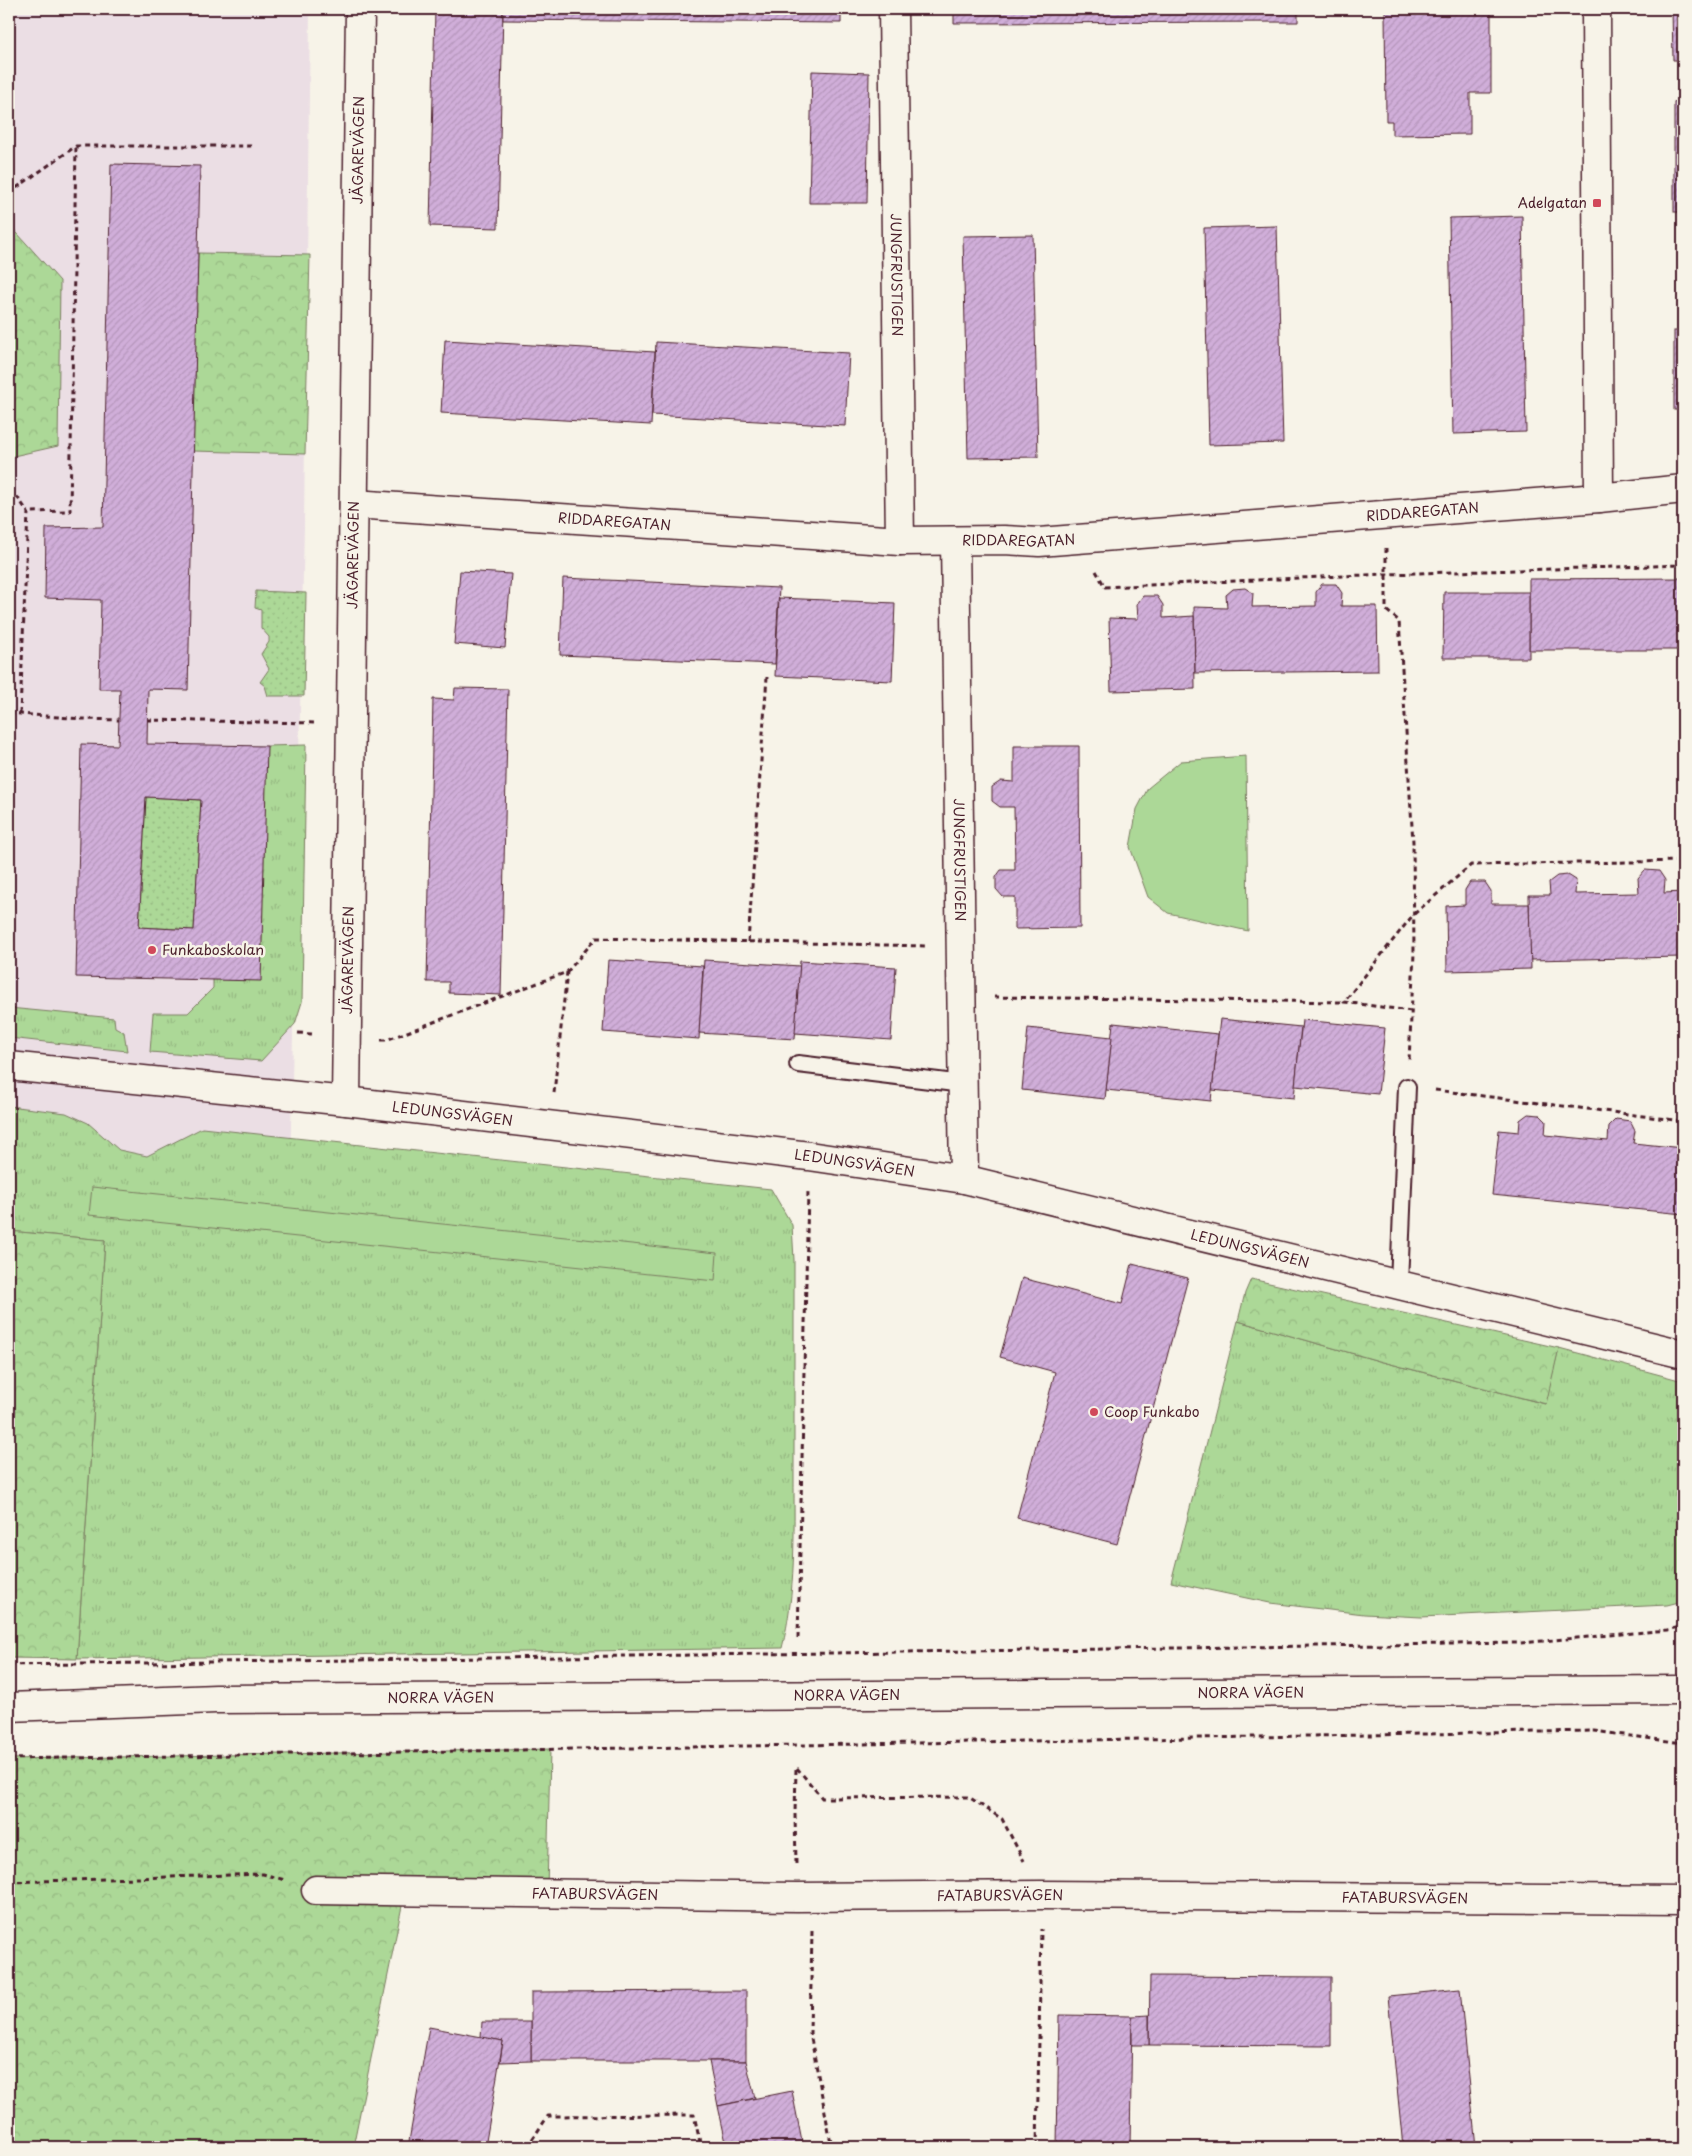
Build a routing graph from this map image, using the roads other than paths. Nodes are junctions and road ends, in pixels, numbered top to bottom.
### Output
1 (360, 9) edge
2 (892, 9) edge
3 (1596, 9) edge
4 (1683, 489) edge
5 (1599, 498) junction
6 (354, 504) junction
7 (900, 541) junction
8 (955, 541) junction
9 (798, 1064) dead end
10 (9, 1066) edge
11 (963, 1084) junction
12 (1408, 1087) road end
13 (346, 1100) junction
14 (964, 1179) junction
15 (1399, 1284) junction
16 (1683, 1354) edge
17 (1683, 1690) edge
18 (9, 1707) edge
19 (316, 1890) road end
20 (1683, 1900) edge

1 - 6 street, JÄGAREVÄGEN
2 - 7 street, JUNGFRUSTIGEN
3 - 5 street
4 - 5 street, RIDDAREGATAN
5 - 8 street, RIDDAREGATAN
6 - 7 street, RIDDAREGATAN
6 - 13 street, JÄGAREVÄGEN
7 - 8 street, RIDDAREGATAN
8 - 11 street, JUNGFRUSTIGEN
9 - 11 lane
10 - 13 street, LEDUNGSVÄGEN
11 - 14 street, JUNGFRUSTIGEN
12 - 15 lane
13 - 14 street, LEDUNGSVÄGEN
14 - 15 street, LEDUNGSVÄGEN
15 - 16 street, LEDUNGSVÄGEN
17 - 18 street, NORRA VÄGEN
19 - 20 street, FATABURSVÄGEN

